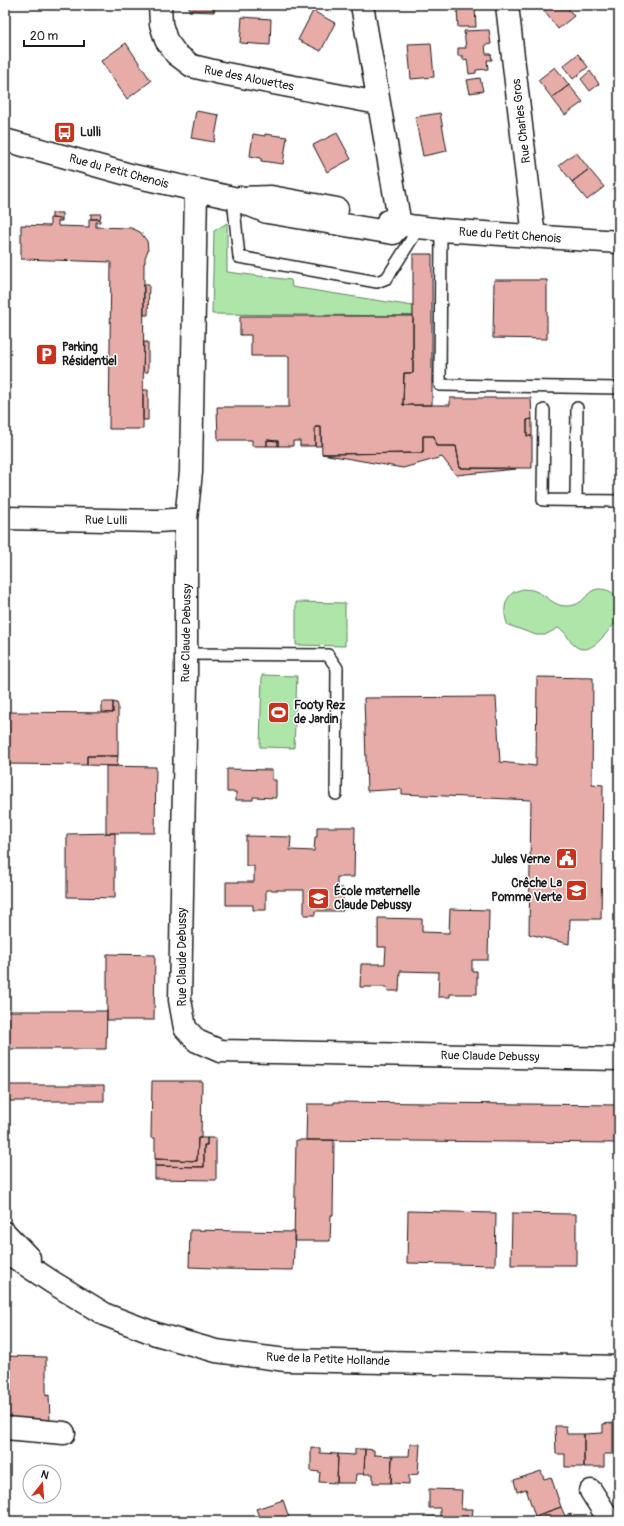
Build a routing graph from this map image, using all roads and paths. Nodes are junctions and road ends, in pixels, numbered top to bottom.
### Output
1 (160, 5) edge
2 (362, 5) edge
3 (507, 5) edge
4 (378, 103) junction
5 (5, 140) edge
6 (196, 190) junction
7 (233, 198) junction
8 (410, 226) junction
9 (442, 230) junction
10 (534, 237) junction
11 (619, 242) edge
12 (619, 388) edge
13 (577, 408) dead end
14 (544, 410) dead end
15 (576, 500) junction
16 (619, 501) edge
17 (5, 518) edge
18 (187, 530) junction
19 (186, 654) junction
20 (336, 794) dead end
21 (619, 1059) edge
22 (5, 1233) edge
23 (5, 1251) edge
24 (52, 1282) junction
25 (619, 1366) edge
26 (5, 1428) edge
27 (64, 1433) dead end
28 (591, 1491) dead end
29 (610, 1521) edge

1 - 4 street, Rue des Alouettes
2 - 4 street
3 - 10 street, Rue Charles Gros
4 - 8 street
5 - 6 street, Rue du Petit Chenois
6 - 7 street, Rue du Petit Chenois
6 - 18 street, Rue Claude Debussy
7 - 8 street, Rue du Petit Chenois
7 - 8 lane
8 - 9 street, Rue du Petit Chenois
9 - 10 street, Rue du Petit Chenois
9 - 12 lane
10 - 11 street, Rue du Petit Chenois
13 - 15 lane
14 - 15 lane
15 - 16 lane
17 - 18 street, Rue Lulli
18 - 19 street, Rue Claude Debussy
19 - 20 lane
19 - 21 street, Rue Claude Debussy
22 - 24 street, Rue de la Petite Hollande
23 - 24 street, Rue de la Petite Hollande
24 - 25 street, Rue de la Petite Hollande
26 - 27 street
28 - 29 street

